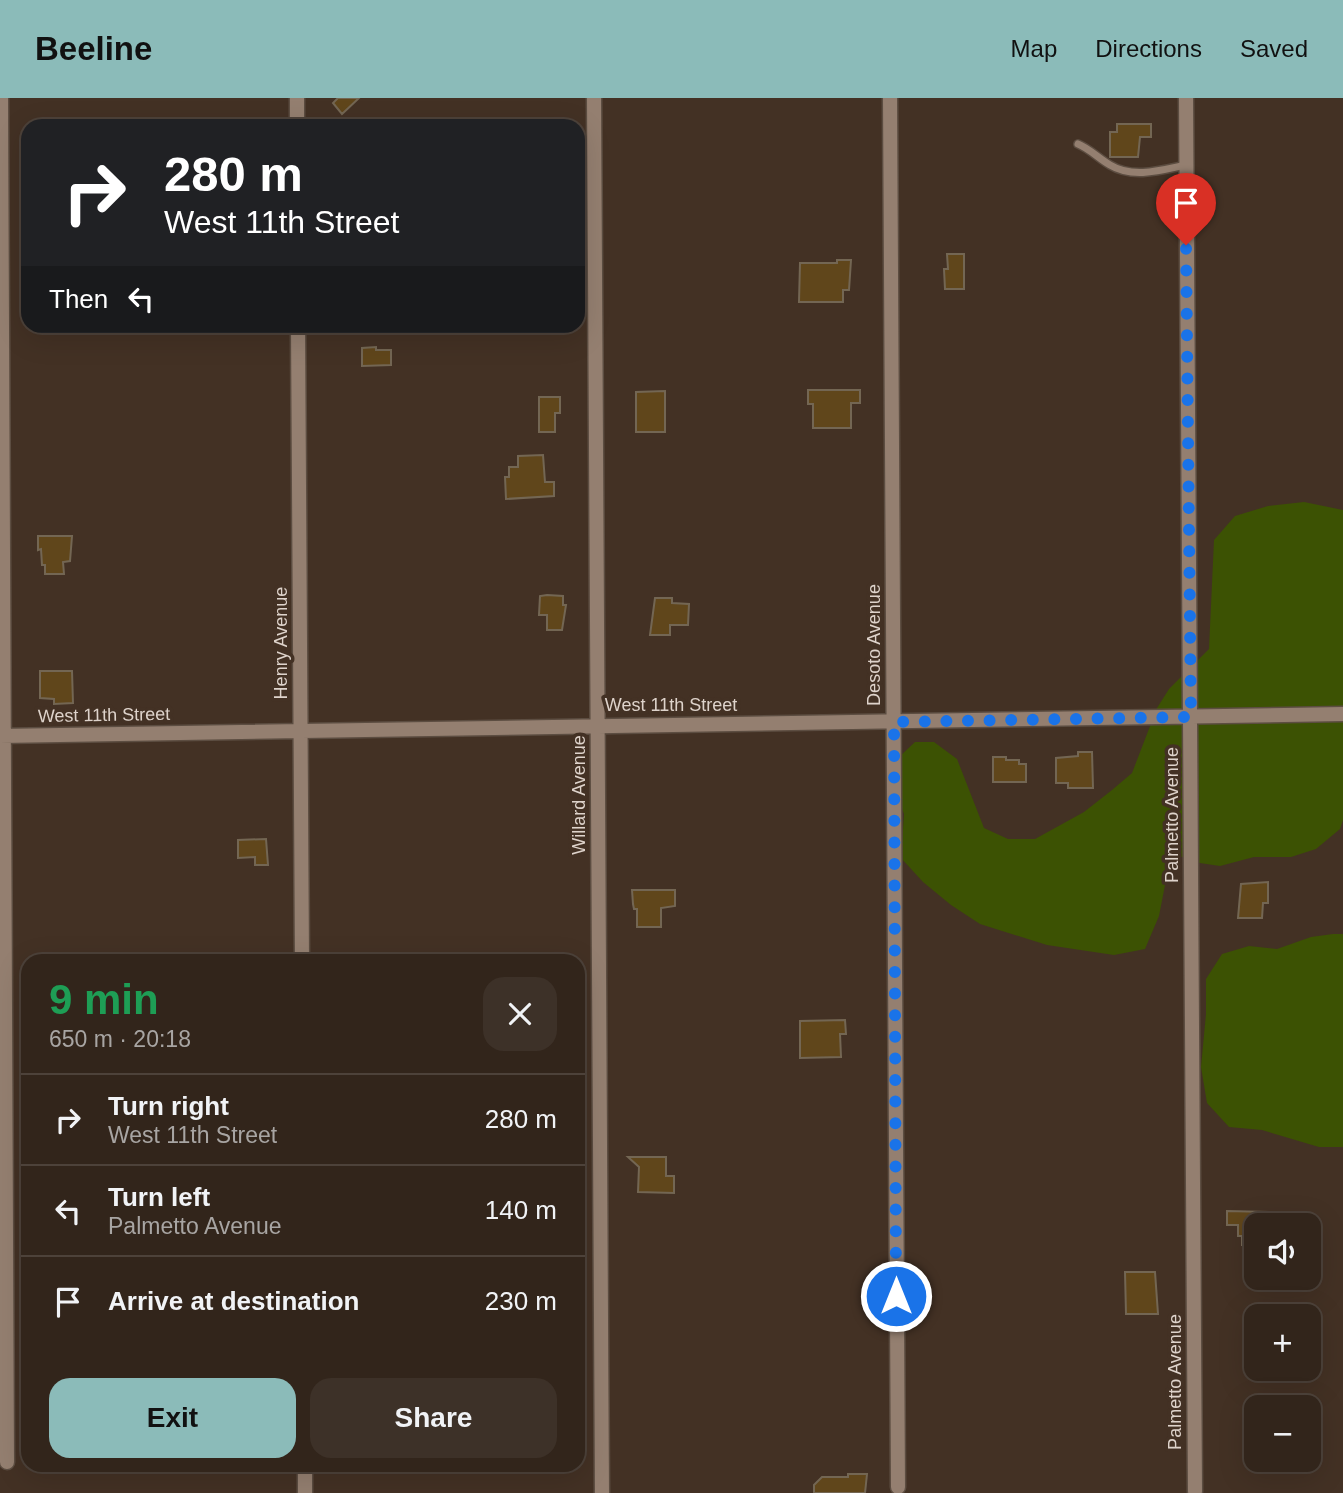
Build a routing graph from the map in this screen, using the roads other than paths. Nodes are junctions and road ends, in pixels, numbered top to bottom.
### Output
1 (1, 98) edge
2 (297, 98) edge
3 (594, 98) edge
4 (890, 98) edge
5 (1186, 98) edge
6 (298, 119) edge
7 (1078, 144) dead end
8 (1186, 165) junction
9 (299, 333) edge
10 (1343, 715) edge
11 (1191, 717) junction
12 (894, 722) junction
13 (598, 725) junction
14 (301, 730) junction
15 (2, 736) edge
16 (302, 954) edge
17 (7, 1462) dead end
18 (305, 1472) edge
19 (898, 1487) dead end
20 (1195, 1491) dead end
21 (305, 1493) edge
22 (602, 1493) edge

1 - 15 street
2 - 6 street
3 - 13 street, Willard Avenue
4 - 12 street, Desoto Avenue
5 - 8 street, Palmetto Avenue
7 - 8 lane
8 - 11 street, Palmetto Avenue
9 - 14 street, Henry Avenue
10 - 11 street, West 11th Street
11 - 12 street, West 11th Street
11 - 20 street, Palmetto Avenue
12 - 13 street, West 11th Street
12 - 19 street, Desoto Avenue
13 - 14 street, West 11th Street
13 - 22 street, Willard Avenue
14 - 15 street, West 11th Street
14 - 16 street, Henry Avenue
15 - 17 street
18 - 21 street

